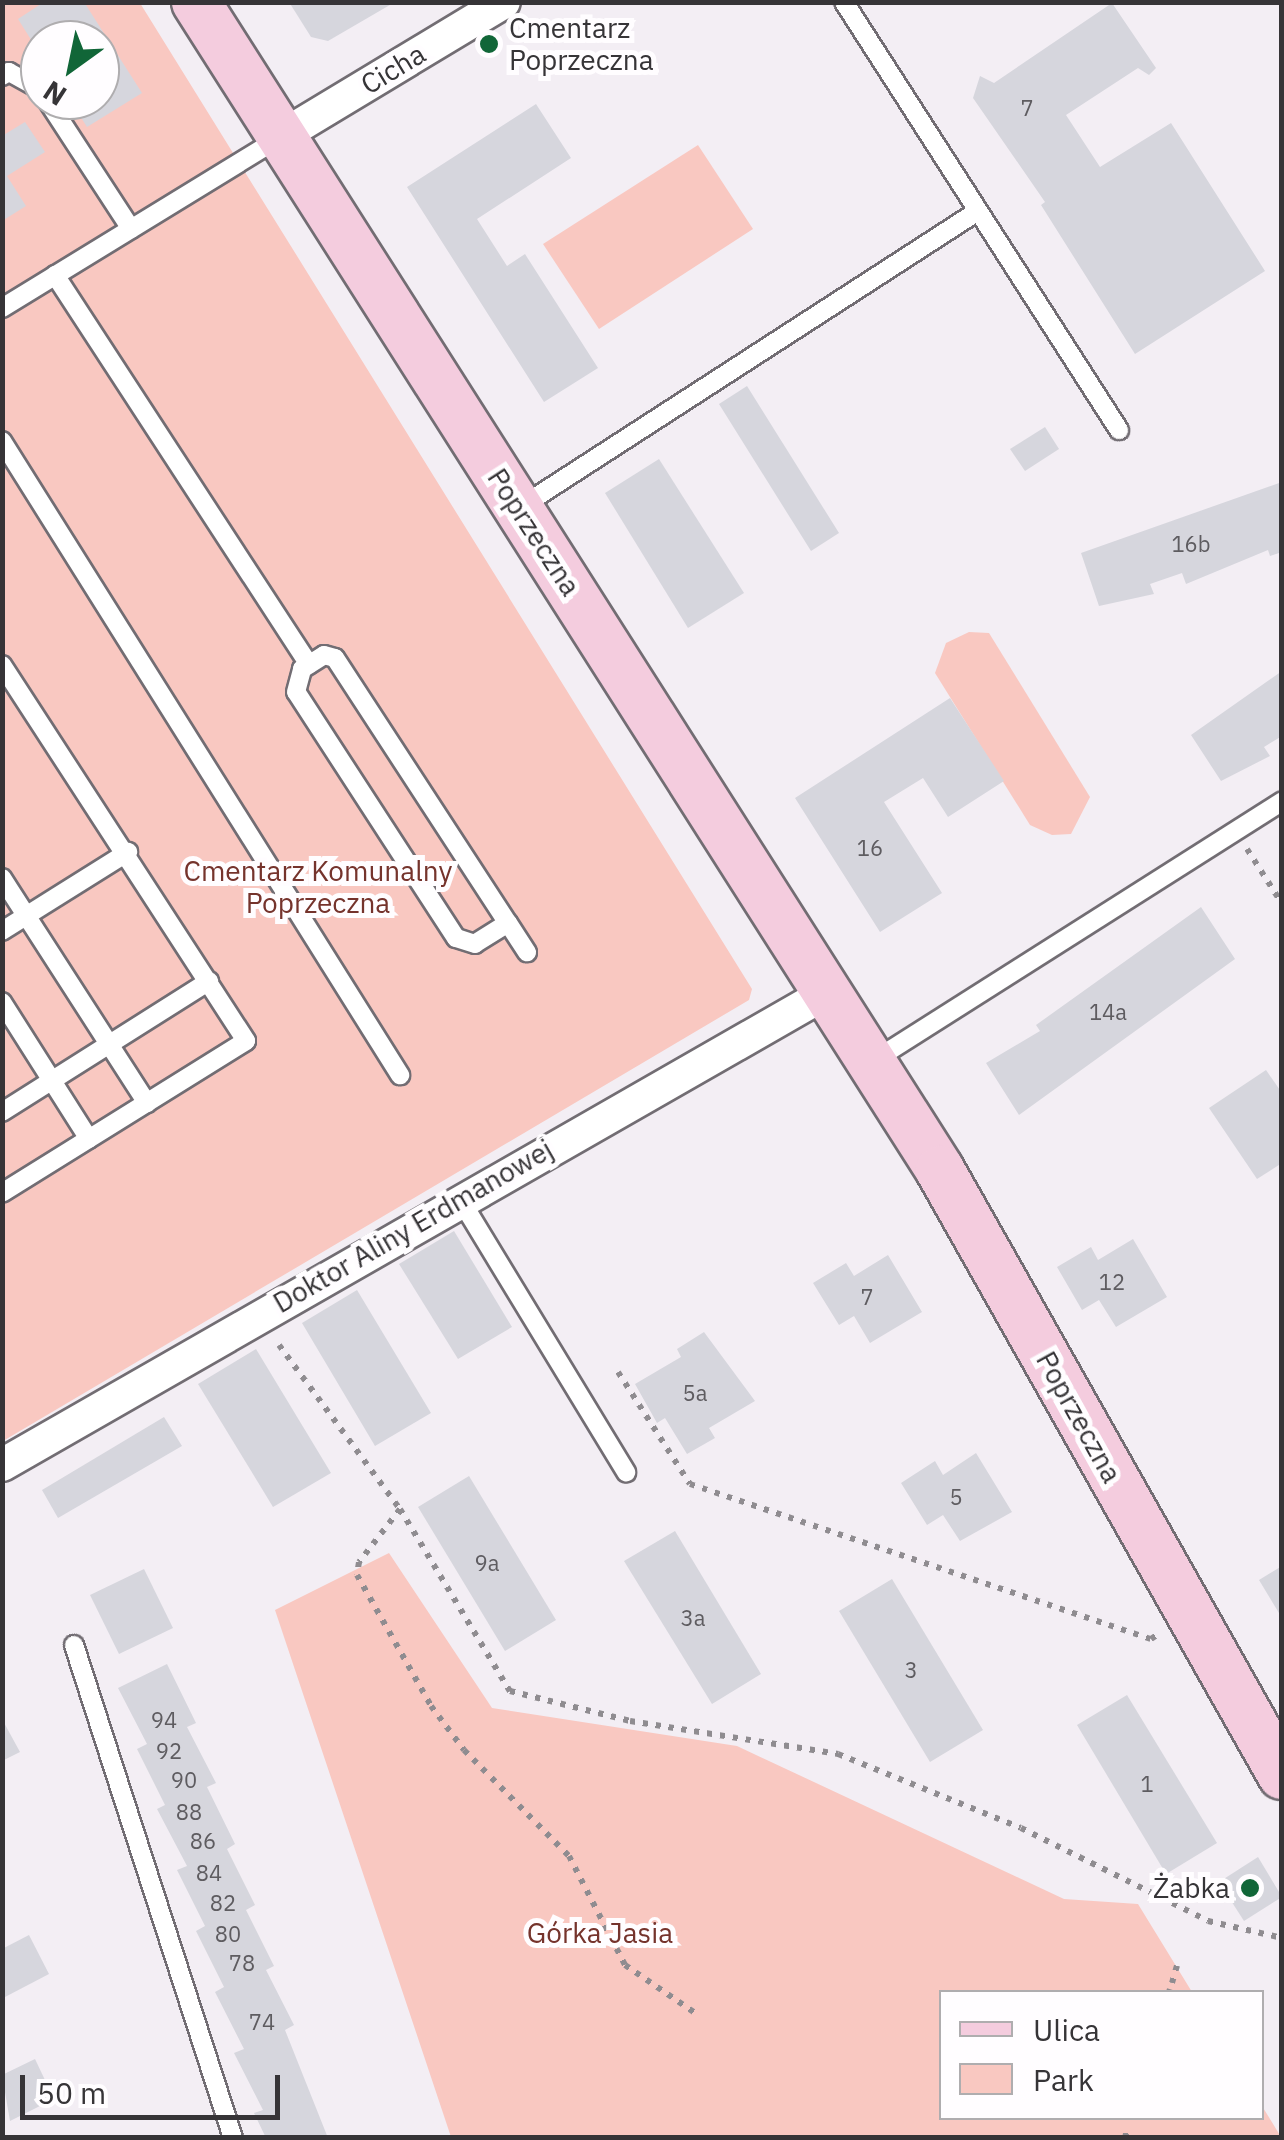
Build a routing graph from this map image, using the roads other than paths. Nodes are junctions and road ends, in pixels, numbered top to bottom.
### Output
1 (196, 2) edge
2 (504, 2) edge
3 (844, 2) edge
4 (60, 120) edge
5 (282, 136) junction
6 (978, 211) junction
7 (131, 229) junction
8 (55, 275) junction
9 (2, 308) edge
10 (1119, 430) dead end
11 (2, 441) edge
12 (518, 508) junction
13 (309, 664) junction
14 (2, 665) edge
15 (1282, 800) edge
16 (128, 852) junction
17 (2, 878) edge
18 (26, 916) junction
19 (508, 923) junction
20 (2, 931) edge
21 (526, 952) dead end
22 (209, 981) junction
23 (828, 992) junction
24 (2, 1002) edge
25 (109, 1044) junction
26 (871, 1062) junction
27 (400, 1075) dead end
28 (52, 1081) junction
29 (147, 1103) junction
30 (2, 1112) edge
31 (90, 1139) junction
32 (2, 1194) edge
33 (460, 1200) junction
34 (2, 1466) edge
35 (626, 1472) dead end
36 (74, 1645) dead end
37 (1282, 1775) edge
38 (233, 2138) edge

1 - 5 street, Poprzeczna
2 - 5 street, Cicha
3 - 6 lane
4 - 7 lane
5 - 7 lane
5 - 12 street, Poprzeczna
6 - 10 lane
6 - 12 lane
7 - 8 lane
8 - 9 lane
8 - 13 lane
11 - 27 lane
12 - 23 street, Poprzeczna
13 - 19 lane
13 - 19 lane
14 - 16 lane
15 - 26 lane
16 - 18 lane
16 - 22 lane
17 - 18 lane
18 - 20 lane
18 - 25 lane
19 - 21 lane
22 - 25 lane
22 - 29 lane
23 - 26 street, Poprzeczna
23 - 33 street, Doktor Aliny Erdmanowej
24 - 28 lane
25 - 28 lane
25 - 29 lane
26 - 37 street, Poprzeczna
28 - 30 lane
28 - 31 lane
29 - 31 lane
31 - 32 lane
33 - 34 street, Doktor Aliny Erdmanowej
33 - 35 lane
36 - 38 lane

